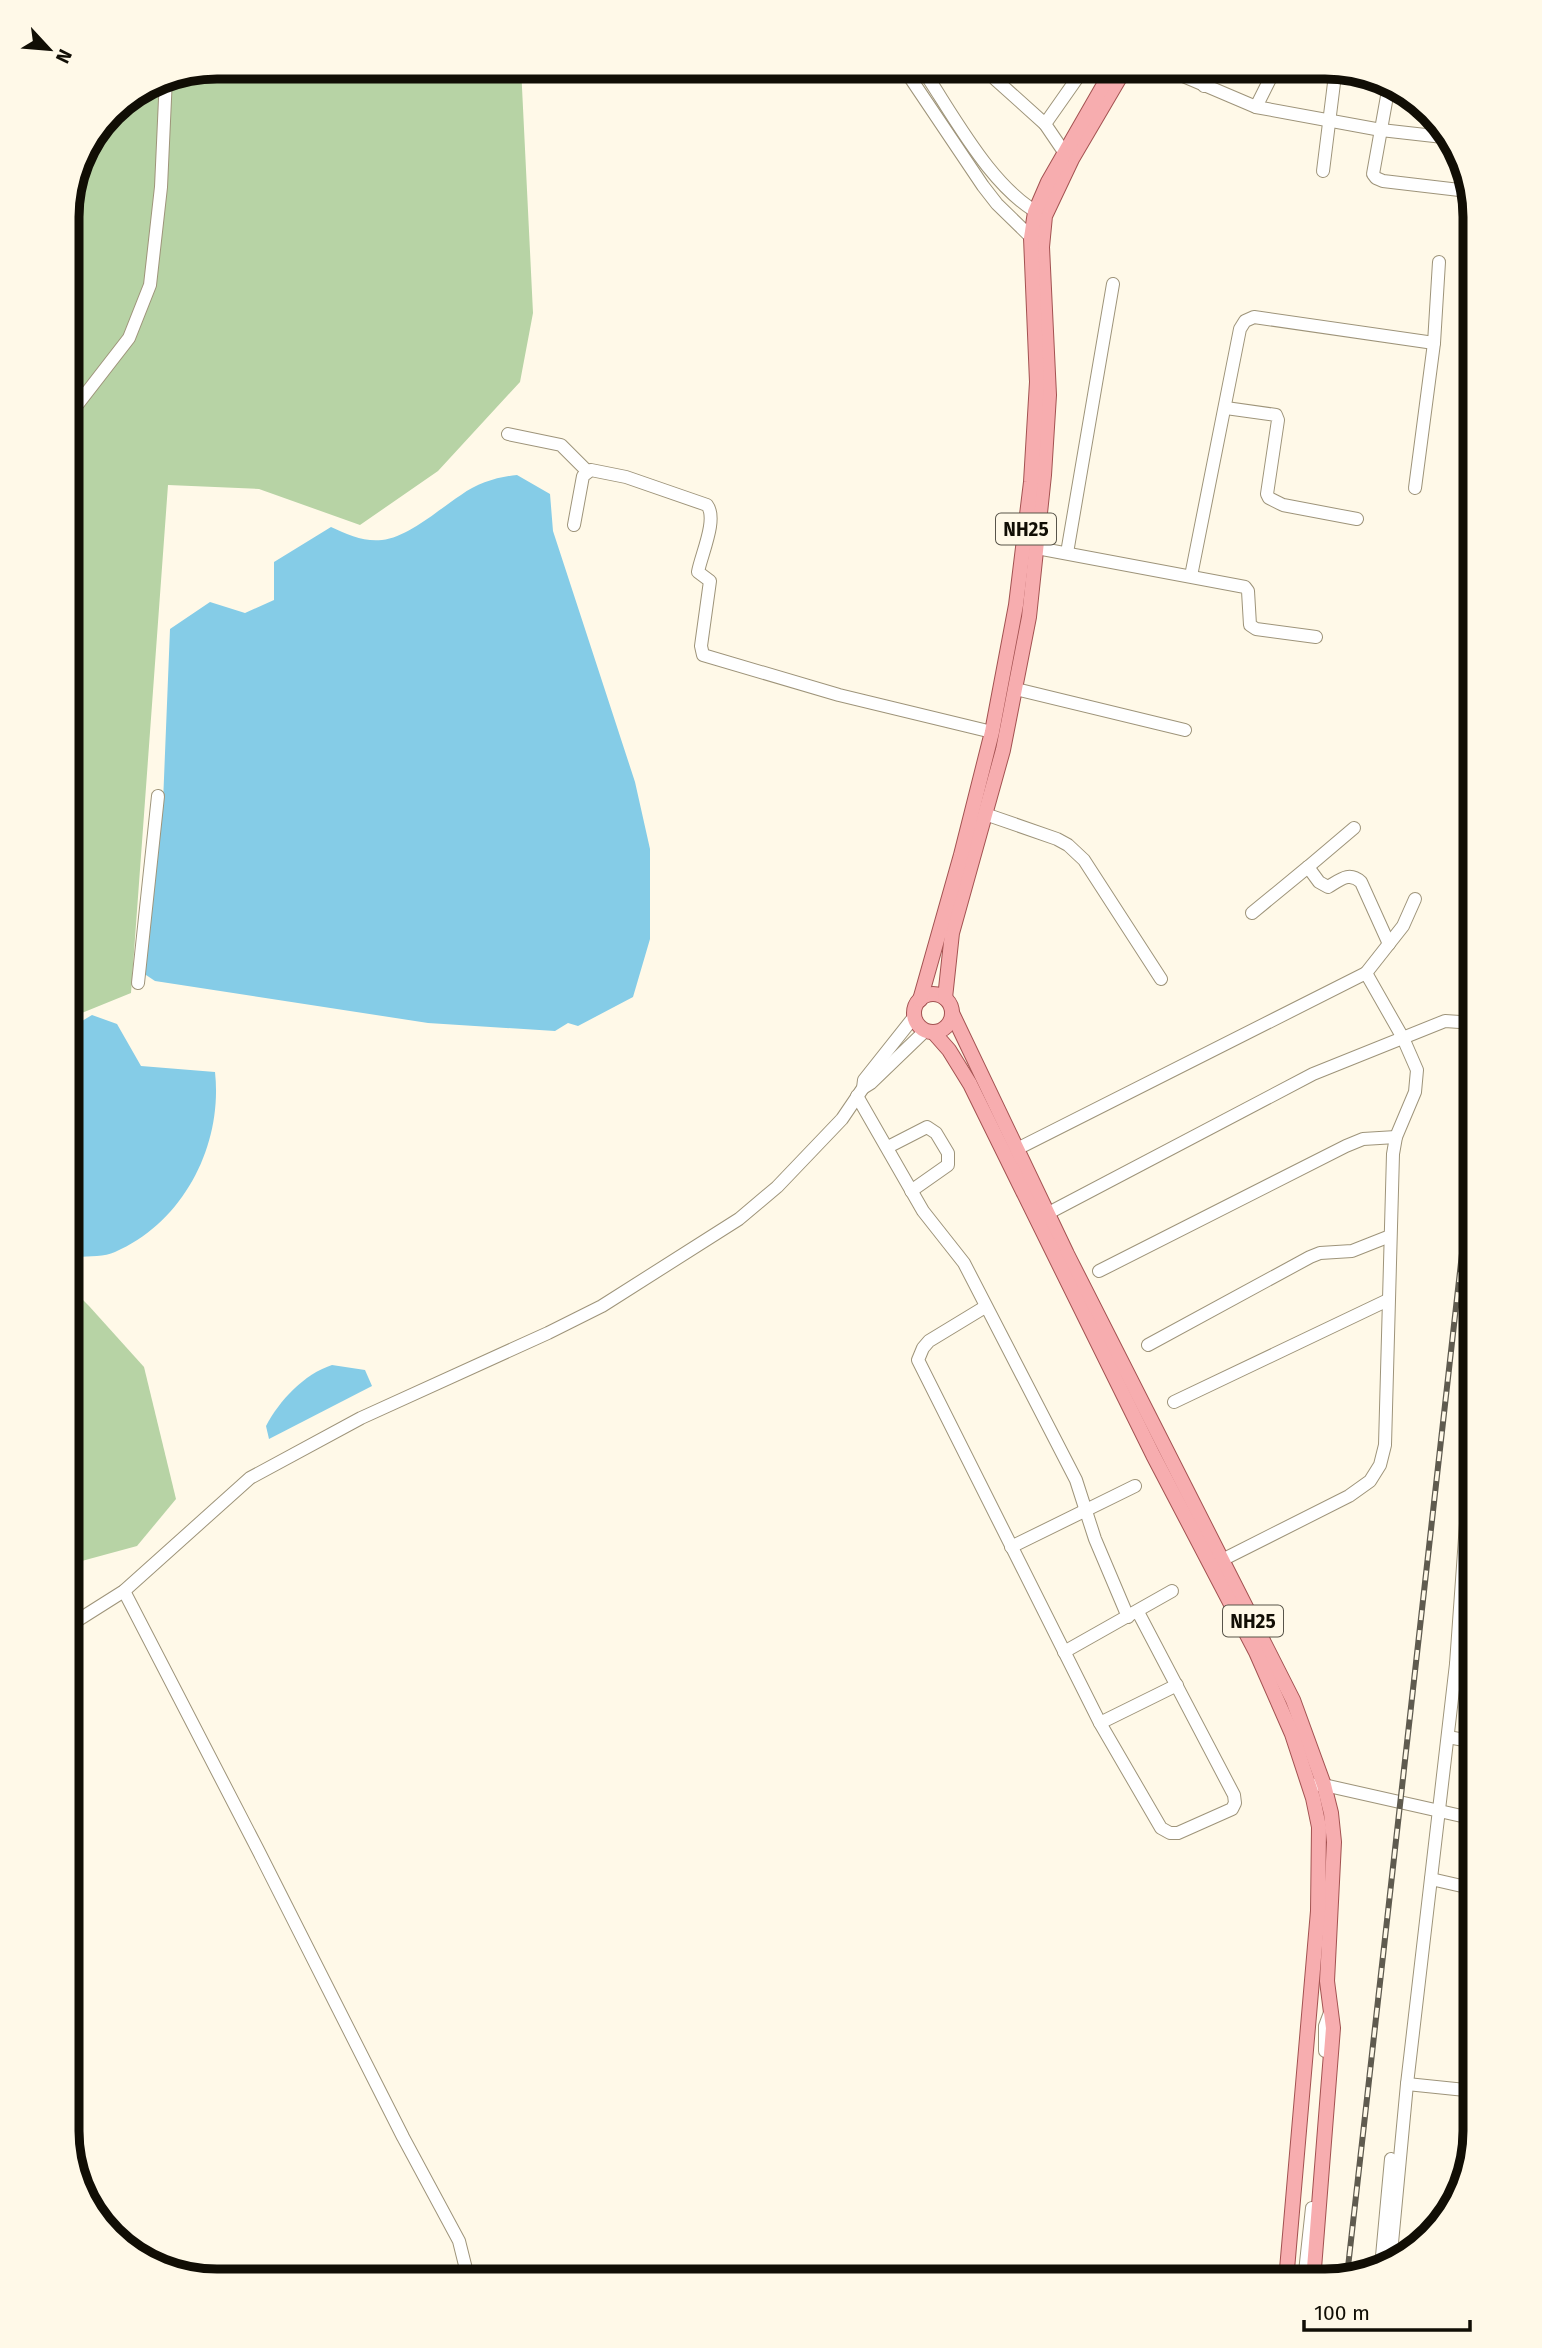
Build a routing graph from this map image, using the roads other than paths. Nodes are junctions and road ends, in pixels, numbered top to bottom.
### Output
1 (911, 79) edge
2 (929, 79) edge
3 (995, 79) edge
4 (1076, 79) edge
5 (1107, 79) edge
6 (1119, 79) edge
7 (1189, 79) edge
8 (1207, 79) edge
9 (1270, 79) edge
10 (1334, 79) edge
11 (1204, 86) junction
12 (165, 89) edge
13 (1387, 94) edge
14 (1256, 107) junction
15 (1329, 121) junction
16 (1045, 124) junction
17 (1381, 130) junction
18 (1437, 136) edge
19 (1064, 152) junction
20 (1323, 171) dead end
21 (1461, 190) edge
22 (1040, 214) junction
23 (1037, 242) junction
24 (1439, 262) dead end
25 (1112, 284) dead end
26 (1434, 343) junction
27 (79, 403) edge
28 (1226, 408) junction
29 (508, 434) dead end
30 (587, 471) junction
31 (1415, 488) dead end
32 (1357, 519) dead end
33 (574, 525) dead end
34 (1037, 548) junction
35 (1067, 553) junction
36 (1191, 576) junction
37 (1316, 637) dead end
38 (1016, 689) junction
39 (1185, 730) dead end
40 (992, 732) junction
41 (158, 796) dead end
42 (985, 814) junction
43 (1354, 828) dead end
44 (1308, 867) junction
45 (1415, 899) dead end
46 (1252, 913) dead end
47 (1389, 944) junction
48 (1366, 973) junction
49 (1161, 979) dead end
50 (138, 983) dead end
51 (945, 998) junction
52 (920, 1000) junction
53 (952, 1013) junction
54 (914, 1017) junction
55 (1463, 1022) edge
56 (929, 1032) junction
57 (1403, 1038) junction
58 (860, 1093) junction
59 (1396, 1137) junction
60 (888, 1147) junction
61 (1017, 1149) junction
62 (911, 1191) junction
63 (1042, 1217) junction
64 (1390, 1236) junction
65 (1099, 1271) dead end
66 (1388, 1300) junction
67 (985, 1307) junction
68 (1148, 1345) dead end
69 (1174, 1402) dead end
70 (1135, 1486) dead end
71 (1086, 1509) junction
72 (1011, 1547) junction
73 (1222, 1560) junction
74 (1463, 1581) edge
75 (1462, 1590) joint
76 (124, 1591) junction
77 (1172, 1591) dead end
78 (1133, 1615) junction
79 (79, 1619) edge
80 (1064, 1652) junction
81 (1457, 1664) junction
82 (1463, 1665) edge
83 (1177, 1685) junction
84 (1100, 1723) junction
85 (1448, 1737) junction
86 (1463, 1740) edge
87 (1309, 1785) junction
88 (1324, 1785) junction
89 (1439, 1811) junction
90 (1463, 1816) edge
91 (1431, 1879) junction
92 (1463, 1886) edge
93 (1331, 2010) junction
94 (1404, 2082) junction
95 (1463, 2090) edge
96 (1391, 2253) edge
97 (1382, 2257) edge
98 (466, 2269) edge
99 (1289, 2269) edge
100 (1305, 2269) edge
101 (1314, 2269) edge

1 - 23 street
2 - 22 street
3 - 16 street
4 - 16 street
5 - 19 main road, NH25
6 - 22 main road, NH25
7 - 11 street
8 - 11 street
9 - 14 street
10 - 15 street
11 - 14 street
12 - 27 street
13 - 17 street
14 - 15 street
15 - 17 street
15 - 20 street
16 - 19 street
17 - 18 street
17 - 21 street
19 - 22 main road, NH25
22 - 23 main road, NH25
23 - 34 main road, NH25
23 - 40 main road, NH25
24 - 26 street
25 - 35 street
26 - 28 street
26 - 31 street
28 - 32 street
28 - 36 street
29 - 30 street
30 - 33 street
30 - 40 street
34 - 35 street
34 - 38 main road, NH25
35 - 36 street
36 - 37 street
38 - 39 street
38 - 42 main road, NH25
40 - 52 main road, NH25
41 - 50 street
42 - 49 street
42 - 51 main road, NH25
43 - 44 street
44 - 46 street
44 - 47 street
45 - 47 street
47 - 48 street
48 - 57 street
48 - 61 street
51 - 52 main road
51 - 53 main road, NH25
52 - 54 main road, NH25
53 - 56 main road
53 - 61 main road, NH25
54 - 56 main road, NH25
54 - 58 street
55 - 57 street
56 - 58 street
56 - 63 main road, NH25
57 - 59 street
57 - 63 street
58 - 60 street
58 - 76 street
59 - 64 street
59 - 65 street
60 - 62 street
60 - 62 street
61 - 63 main road, NH25
62 - 67 street
63 - 73 main road, NH25
63 - 87 main road, NH25
64 - 66 street
64 - 68 street
66 - 69 street
66 - 73 street
67 - 71 street
67 - 72 street
70 - 71 street
71 - 72 street
71 - 78 street
72 - 80 street
73 - 88 main road, NH25
74 - 75 street
75 - 81 street
76 - 79 street
76 - 98 street
77 - 78 street
78 - 80 street
78 - 83 street
80 - 84 street
81 - 82 street
81 - 85 street
83 - 84 street
83 - 84 street
85 - 86 street
85 - 89 street
87 - 88 street
87 - 99 main road, NH25
88 - 89 street
88 - 93 main road, NH25
89 - 90 street
89 - 91 street
91 - 92 street
91 - 94 street
93 - 100 street
93 - 101 main road, NH25
94 - 95 street
94 - 96 street
94 - 97 street

